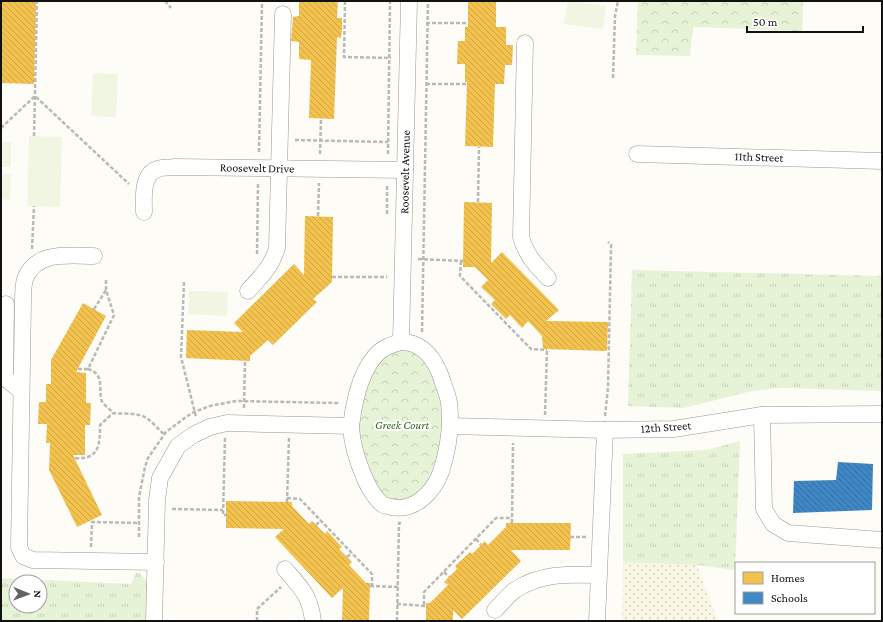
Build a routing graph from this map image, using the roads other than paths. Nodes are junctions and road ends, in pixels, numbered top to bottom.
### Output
1 (409, 1) edge
2 (283, 14) dead end
3 (524, 43) dead end
4 (637, 154) dead end
5 (882, 160) edge
6 (279, 169) junction
7 (405, 170) junction
8 (144, 205) road end
9 (94, 256) dead end
10 (548, 278) dead end
11 (252, 286) road end
12 (6, 304) dead end
13 (3, 329) edge
14 (401, 342) junction
15 (21, 391) junction
16 (882, 414) edge
17 (762, 415) junction
18 (351, 426) junction
19 (450, 426) junction
20 (605, 430) junction
21 (882, 540) edge
22 (156, 562) junction
23 (288, 573) road end
24 (598, 575) junction
25 (495, 610) dead end
26 (154, 621) edge
27 (313, 621) edge
28 (597, 621) edge

1 - 7 street, Roosevelt Avenue
2 - 6 street
3 - 10 street
4 - 5 street, 11th Street
6 - 7 street, Roosevelt Drive
6 - 8 street, Roosevelt Drive
6 - 11 street
7 - 14 street, Roosevelt Avenue
9 - 15 street
12 - 13 street
13 - 15 street
14 - 18 street
14 - 19 street
15 - 22 street
16 - 17 street, 12th Street
17 - 20 street, 12th Street
17 - 21 street
18 - 19 street
18 - 22 street
19 - 20 street, 12th Street
20 - 24 street
22 - 26 street
23 - 27 street
24 - 25 street
24 - 28 street

